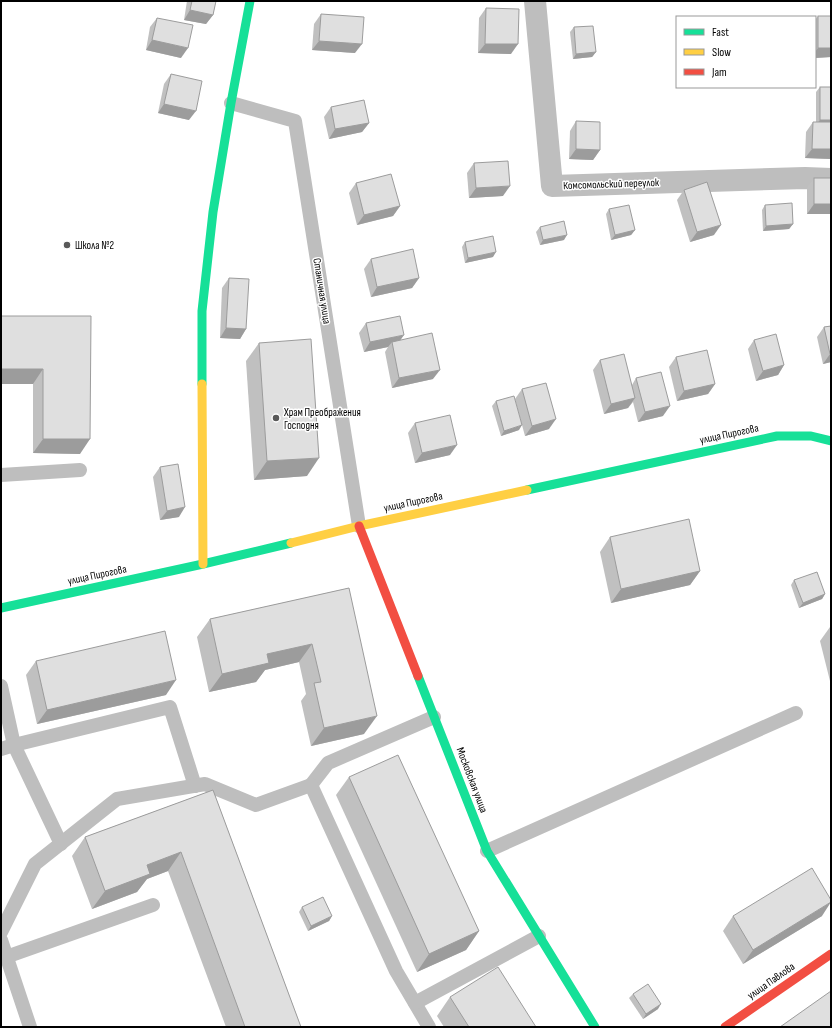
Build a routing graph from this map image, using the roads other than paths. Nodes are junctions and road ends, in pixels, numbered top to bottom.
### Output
1 (250, 1) edge
2 (535, 1) edge
3 (231, 103) junction
4 (831, 179) edge
5 (831, 441) edge
6 (80, 470) dead end
7 (1, 474) edge
8 (359, 526) junction
9 (203, 564) junction
10 (1, 608) edge
11 (1, 686) edge
12 (796, 714) dead end
13 (434, 717) junction
14 (8, 747) edge
15 (311, 785) junction
16 (195, 786) junction
17 (61, 844) junction
18 (487, 851) junction
19 (153, 905) dead end
20 (1, 932) edge
21 (539, 936) junction
22 (1, 940) edge
23 (831, 954) edge
24 (6, 957) junction
25 (415, 1003) junction
26 (30, 1027) edge
27 (429, 1027) edge
28 (595, 1027) edge
29 (725, 1027) edge

1 - 3 street
2 - 4 street, Комсомольский переулок
3 - 8 lane, Станичная улица
3 - 9 street
5 - 8 street, улица Пирогова
6 - 7 lane
8 - 9 street, улица Пирогова
8 - 13 street, Московская улица
9 - 10 street, улица Пирогова
11 - 14 lane
12 - 18 lane
13 - 15 lane
13 - 18 street, Московская улица
14 - 16 lane
14 - 17 lane
15 - 16 lane
15 - 25 lane
16 - 17 lane
17 - 20 lane
18 - 21 street, Московская улица
19 - 24 lane
21 - 25 lane
21 - 28 street, Московская улица
22 - 24 lane
23 - 29 street, улица Павлова
24 - 26 lane
25 - 27 lane

